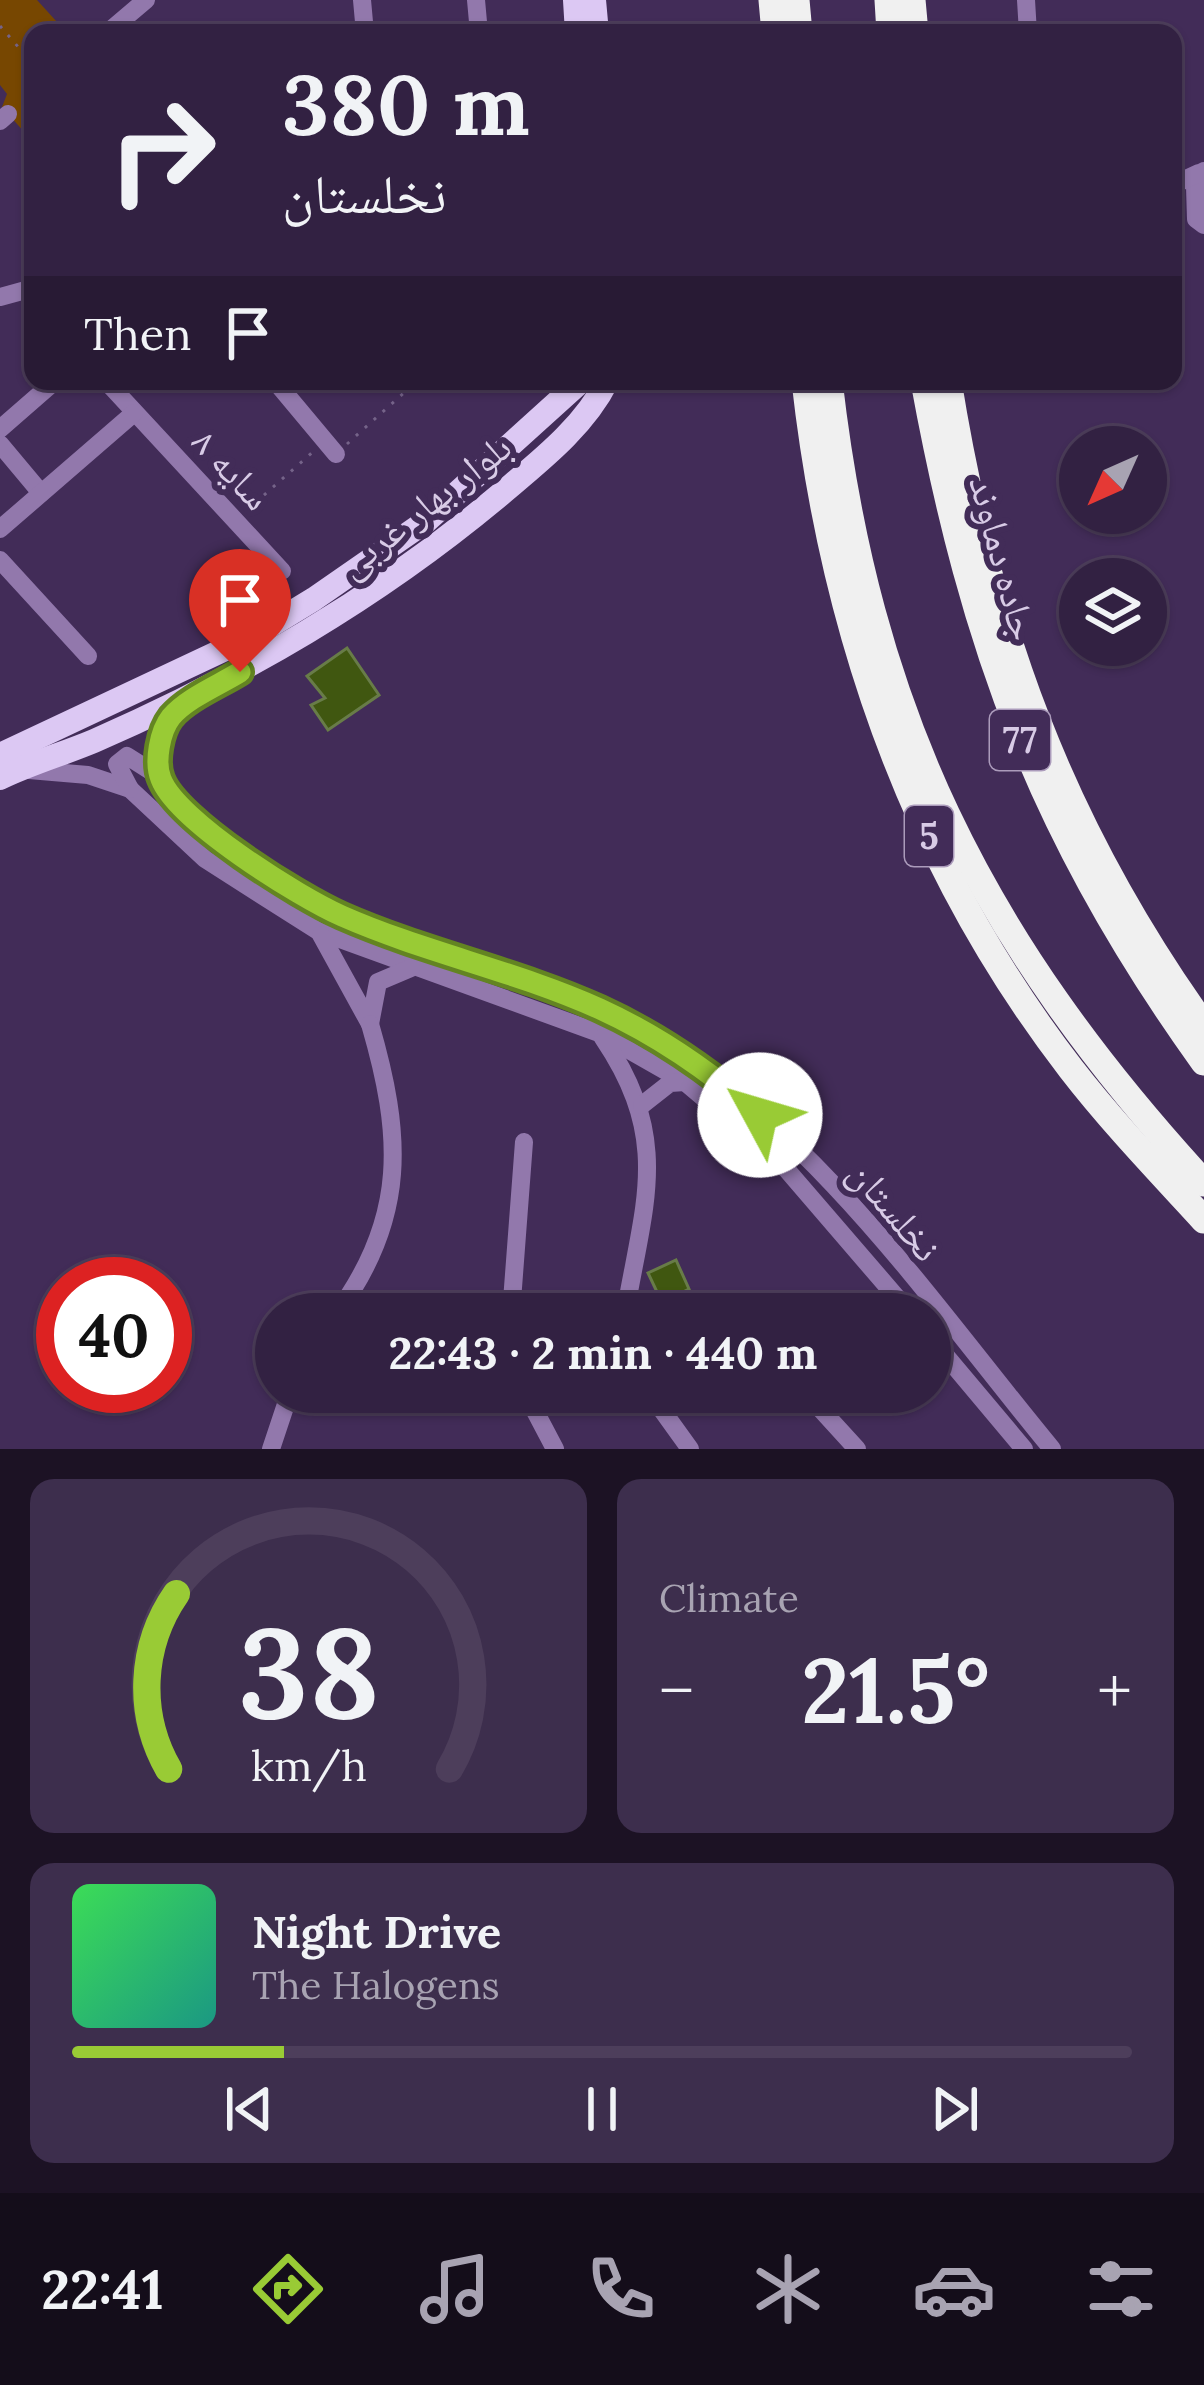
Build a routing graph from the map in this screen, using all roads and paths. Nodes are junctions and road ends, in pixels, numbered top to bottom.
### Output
1 (138, 3) edge
2 (116, 24) edge
3 (0, 26) edge
4 (24, 54) edge
5 (1201, 172) edge
6 (1200, 222) edge
7 (45, 390) edge
8 (114, 390) edge
9 (288, 390) edge
10 (405, 390) edge
11 (570, 390) edge
12 (601, 390) edge
13 (806, 390) edge
14 (831, 390) edge
15 (926, 390) edge
16 (949, 390) edge
17 (134, 413) junction
18 (0, 429) edge
19 (0, 444) edge
20 (331, 447) junction
21 (41, 493) junction
22 (235, 521) junction
23 (0, 529) edge
24 (0, 560) edge
25 (282, 571) dead end
26 (88, 656) dead end
27 (240, 672) junction
28 (6, 767) edge
29 (160, 777) junction
30 (130, 789) junction
31 (319, 931) junction
32 (413, 968) junction
33 (370, 1024) junction
34 (1204, 1026) edge
35 (599, 1033) junction
36 (1204, 1062) edge
37 (685, 1082) junction
38 (641, 1105) junction
39 (524, 1142) dead end
40 (1204, 1183) edge
41 (1204, 1220) edge
42 (352, 1293) edge
43 (513, 1293) edge
44 (629, 1293) edge
45 (893, 1293) edge
46 (951, 1362) edge
47 (283, 1413) edge
48 (536, 1413) edge
49 (664, 1413) edge
50 (824, 1413) edge
51 (271, 1449) edge
52 (555, 1449) edge
53 (690, 1449) edge
54 (857, 1449) edge
55 (1024, 1449) edge
56 (1052, 1449) edge

1 - 2 street
3 - 4 path
5 - 6 street
7 - 18 street
8 - 17 street, سایه ۸
9 - 20 street
10 - 20 path
11 - 28 main road, بلوار بهار غربی
12 - 27 main road, بلوار بهار غربی
13 - 41 highway, 5
14 - 40 highway, 5
15 - 36 highway, جاده دماوند / 77
16 - 34 highway, جاده دماوند / 77
17 - 21 street
17 - 22 street, سایه ۸
19 - 21 street
20 - 22 path
21 - 23 street
22 - 25 street, سایه ۸
24 - 26 street
27 - 28 main road, بلوار بهار غربی
27 - 29 street
28 - 30 street, نخلستان
29 - 30 street
29 - 56 street, نخلستان
30 - 31 street, نخلستان
31 - 32 street, نخلستان
31 - 33 street
32 - 33 street
32 - 35 street, نخلستان
33 - 42 street
35 - 37 street, نخلستان
35 - 38 street
37 - 38 street
37 - 45 street, نخلستان
38 - 44 street
39 - 43 street
46 - 55 street
47 - 51 street
48 - 52 street
49 - 53 street
50 - 54 street

